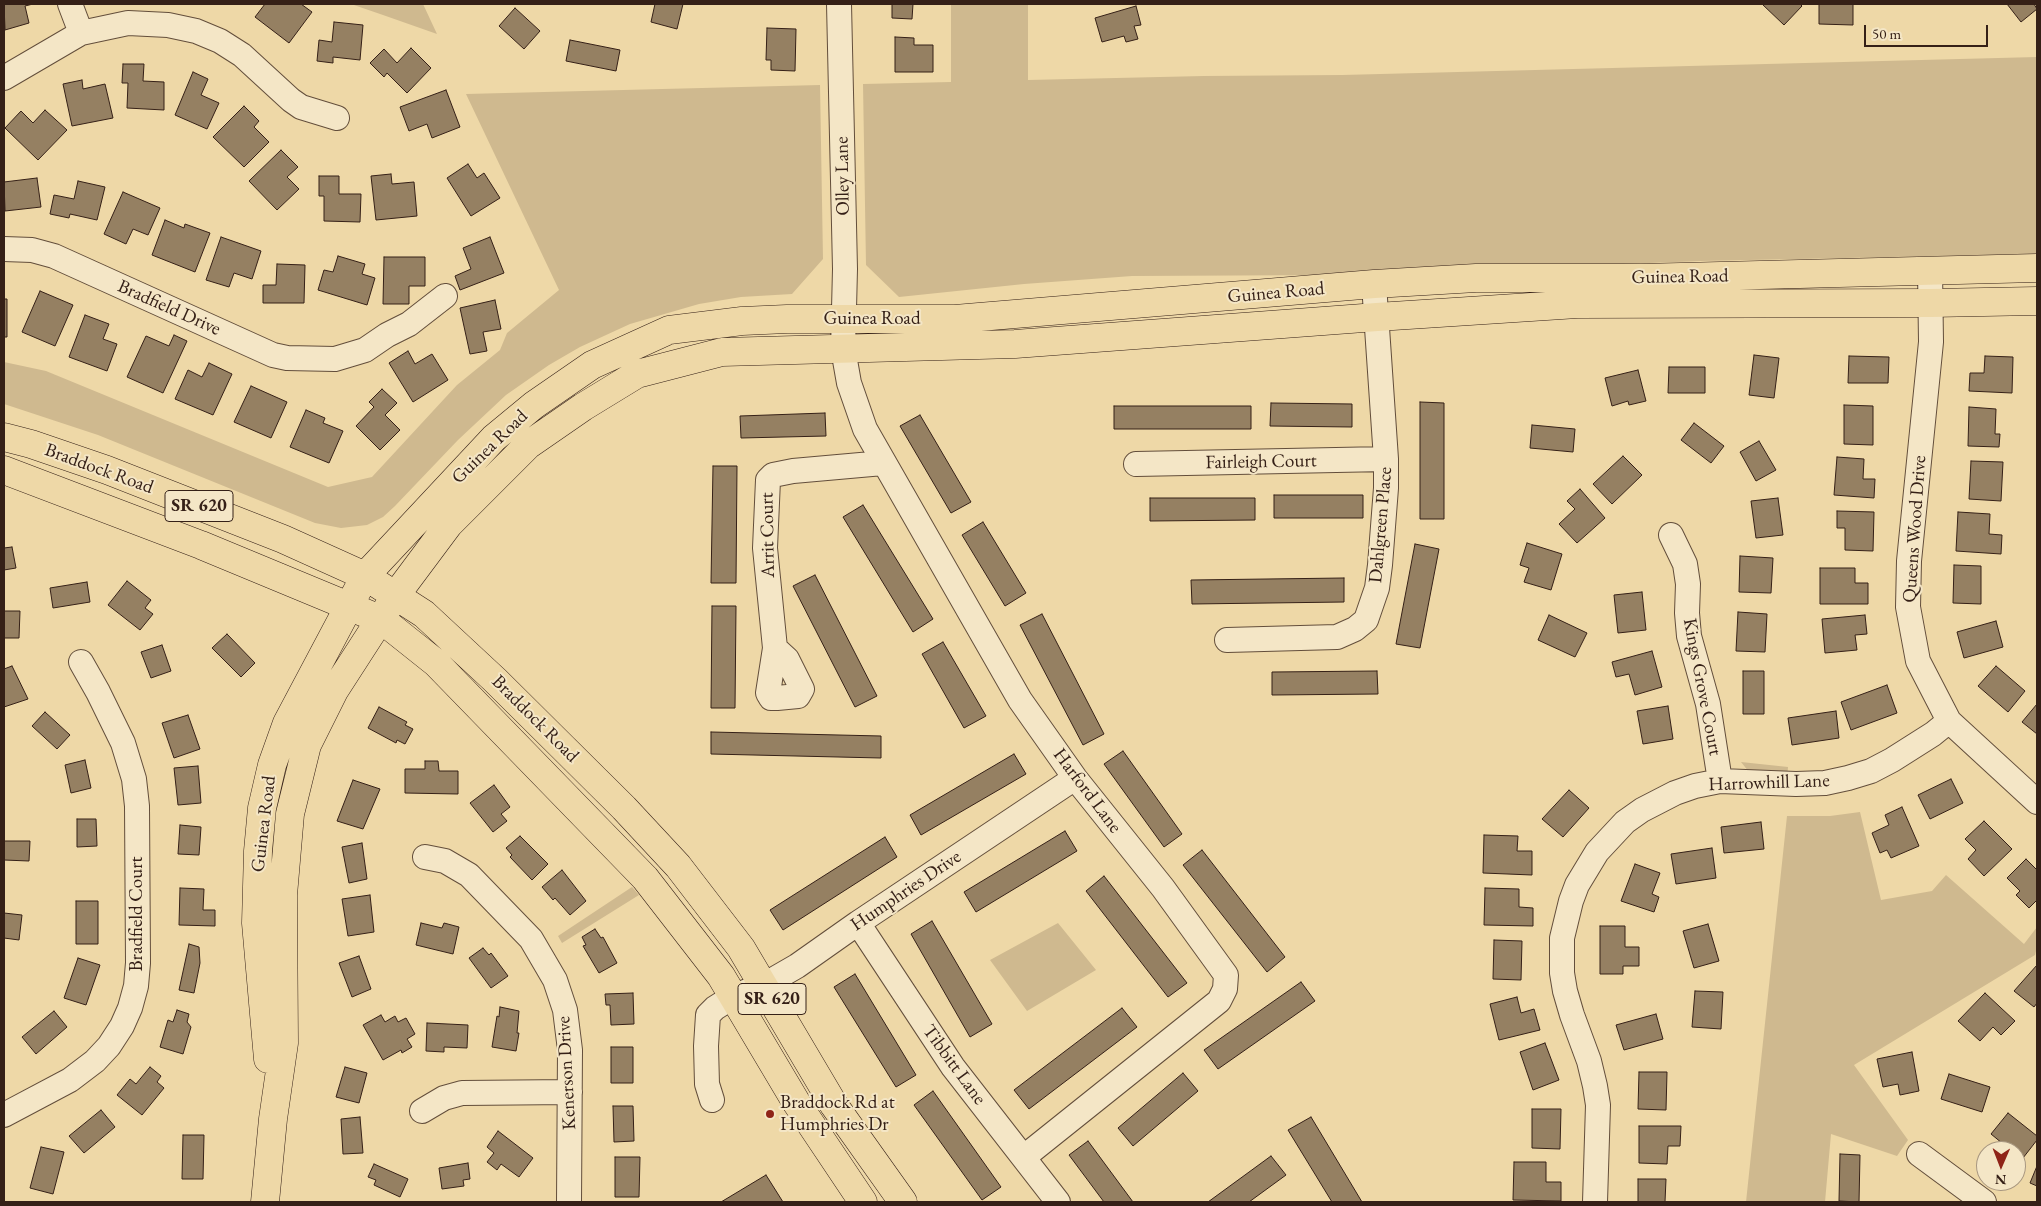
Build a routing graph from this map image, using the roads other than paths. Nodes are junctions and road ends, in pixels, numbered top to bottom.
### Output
1 (70, 4) edge
2 (839, 4) edge
3 (81, 33) junction
4 (4, 78) edge
5 (337, 118) dead end
6 (4, 249) edge
7 (2037, 268) edge
8 (1930, 270) junction
9 (1374, 284) junction
10 (445, 296) dead end
11 (2037, 301) edge
12 (1930, 303) junction
13 (1376, 317) junction
14 (845, 320) junction
15 (843, 349) junction
16 (4, 437) edge
17 (1386, 459) junction
18 (884, 463) junction
19 (1136, 464) dead end
20 (4, 470) edge
21 (1671, 535) dead end
22 (365, 576) junction
23 (396, 595) junction
24 (349, 606) junction
25 (382, 620) junction
26 (1227, 640) dead end
27 (775, 648) dead end
28 (81, 662) dead end
29 (1950, 721) junction
30 (1075, 778) junction
31 (1720, 781) junction
32 (2037, 802) edge
33 (425, 857) dead end
34 (858, 923) junction
35 (764, 985) junction
36 (734, 996) junction
37 (570, 1092) junction
38 (712, 1100) dead end
39 (422, 1111) dead end
40 (4, 1115) edge
41 (273, 1119) junction
42 (1919, 1154) dead end
43 (1024, 1157) junction
44 (265, 1202) edge
45 (570, 1202) edge
46 (863, 1202) edge
47 (903, 1202) edge
48 (1058, 1202) edge
49 (1595, 1202) edge
50 (1984, 1202) edge

1 - 3 street
2 - 14 street, Olley Lane
3 - 4 street
3 - 5 street
6 - 10 street, Bradfield Drive
7 - 8 main road, Guinea Road
8 - 9 main road, Guinea Road
8 - 12 street, Queens Wood Drive
9 - 13 street, Dahlgreen Place
9 - 14 main road, Guinea Road
11 - 12 main road, Guinea Road
12 - 13 main road, Guinea Road
12 - 29 street, Queens Wood Drive
13 - 15 main road, Guinea Road
13 - 17 street, Dahlgreen Place
14 - 15 street, Olley Lane
14 - 22 main road, Guinea Road
15 - 18 street, Harford Lane
15 - 23 main road, Guinea Road
16 - 22 main road, Braddock Road / SR 620
17 - 19 street, Fairleigh Court
17 - 26 street, Dahlgreen Place
18 - 27 street, Arrit Court
18 - 30 street, Harford Lane
20 - 24 main road, Braddock Road / SR 620
21 - 31 street, Kings Grove Court
22 - 23 main road, Braddock Road / SR 620
22 - 24 main road, Guinea Road
23 - 25 main road, Guinea Road
23 - 35 main road, Braddock Road / SR 620
24 - 25 main road, Braddock Road / SR 620
24 - 41 main road, Guinea Road
25 - 36 main road, Braddock Road / SR 620
25 - 41 main road, Guinea Road
28 - 40 street, Bradfield Court
29 - 31 street, Harrowhill Lane
29 - 32 street, Queens Wood Drive
30 - 34 street, Humphries Drive
30 - 43 street, Harford Lane
31 - 49 street, Harrowhill Lane
33 - 37 street, Kenerson Drive
34 - 35 street, Humphries Drive
34 - 43 street, Tibbitt Lane
35 - 36 street, Humphries Drive
35 - 47 main road, Braddock Road / SR 620
36 - 38 street, Humphries Drive
36 - 46 main road, Braddock Road / SR 620
37 - 39 street
37 - 45 street, Kenerson Drive
41 - 44 main road, Guinea Road
42 - 50 street
43 - 48 street, Tibbitt Lane

